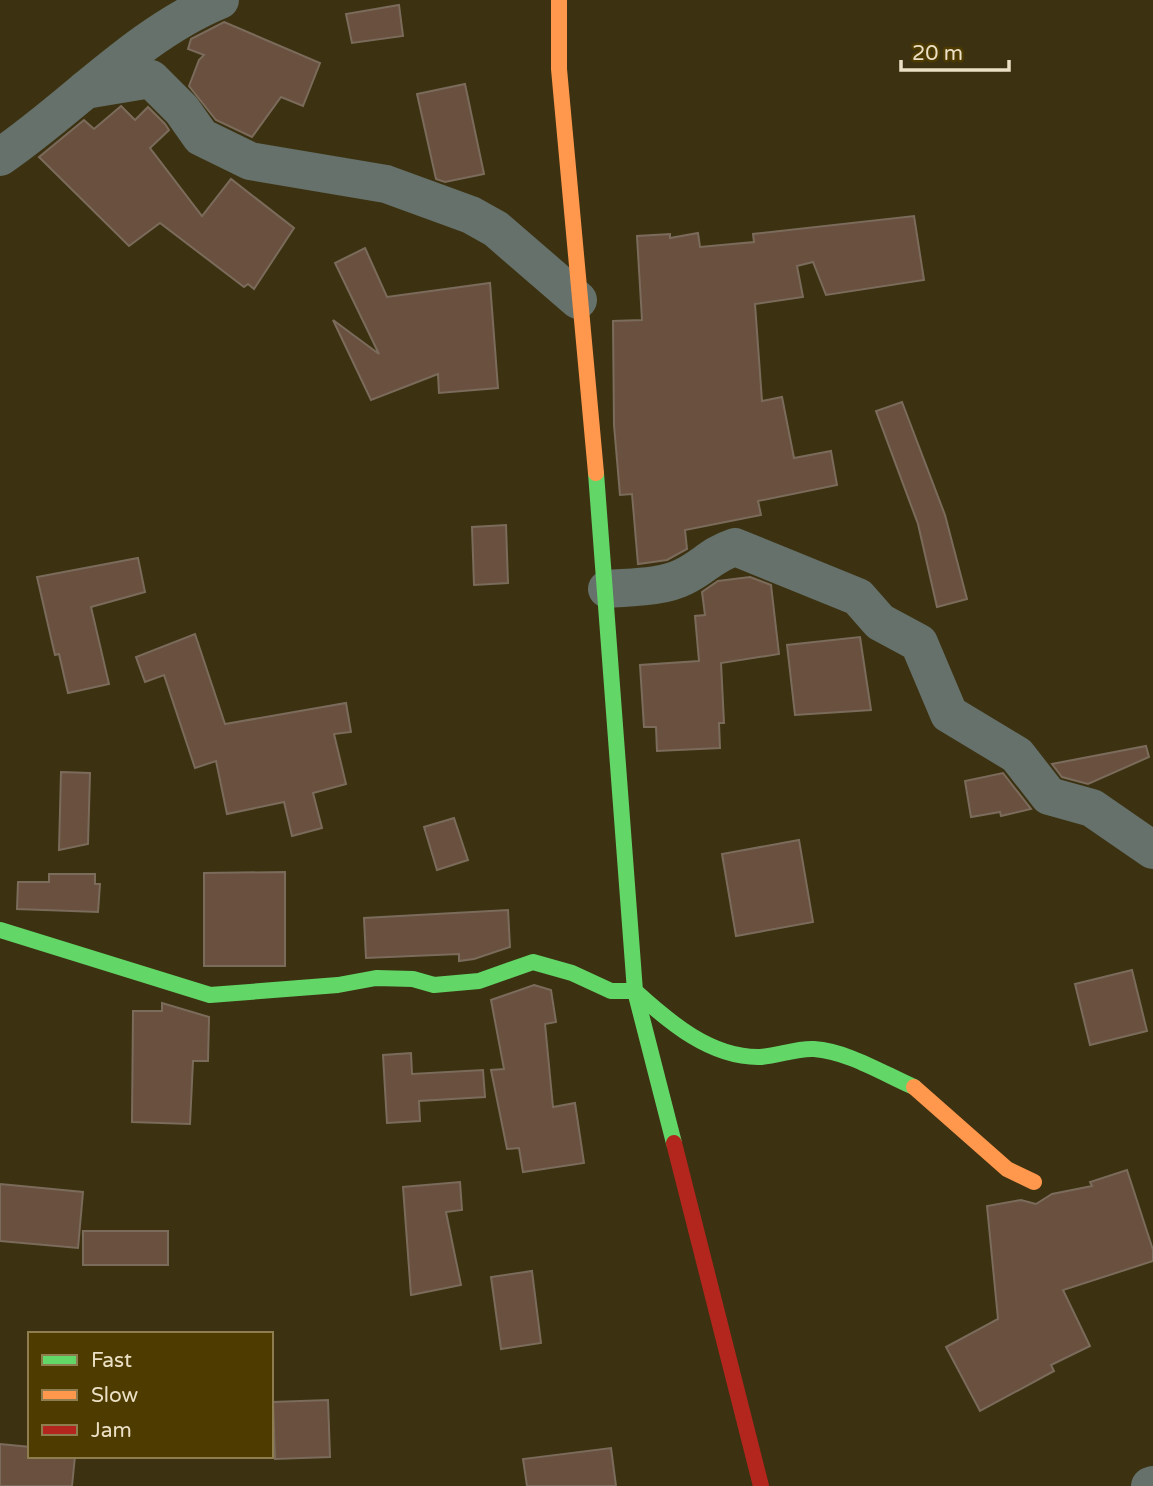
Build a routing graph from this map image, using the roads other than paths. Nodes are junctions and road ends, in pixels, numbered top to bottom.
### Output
1 (220, 0) edge
2 (559, 0) edge
3 (85, 90) junction
4 (0, 157) edge
5 (578, 300) junction
6 (607, 589) junction
7 (1153, 850) edge
8 (0, 930) edge
9 (635, 991) junction
10 (1034, 1182) dead end
11 (761, 1486) edge

1 - 3 street
2 - 5 street
3 - 4 street
3 - 5 street
5 - 6 street
6 - 7 street
6 - 9 street
8 - 9 street
9 - 10 street
9 - 11 street

